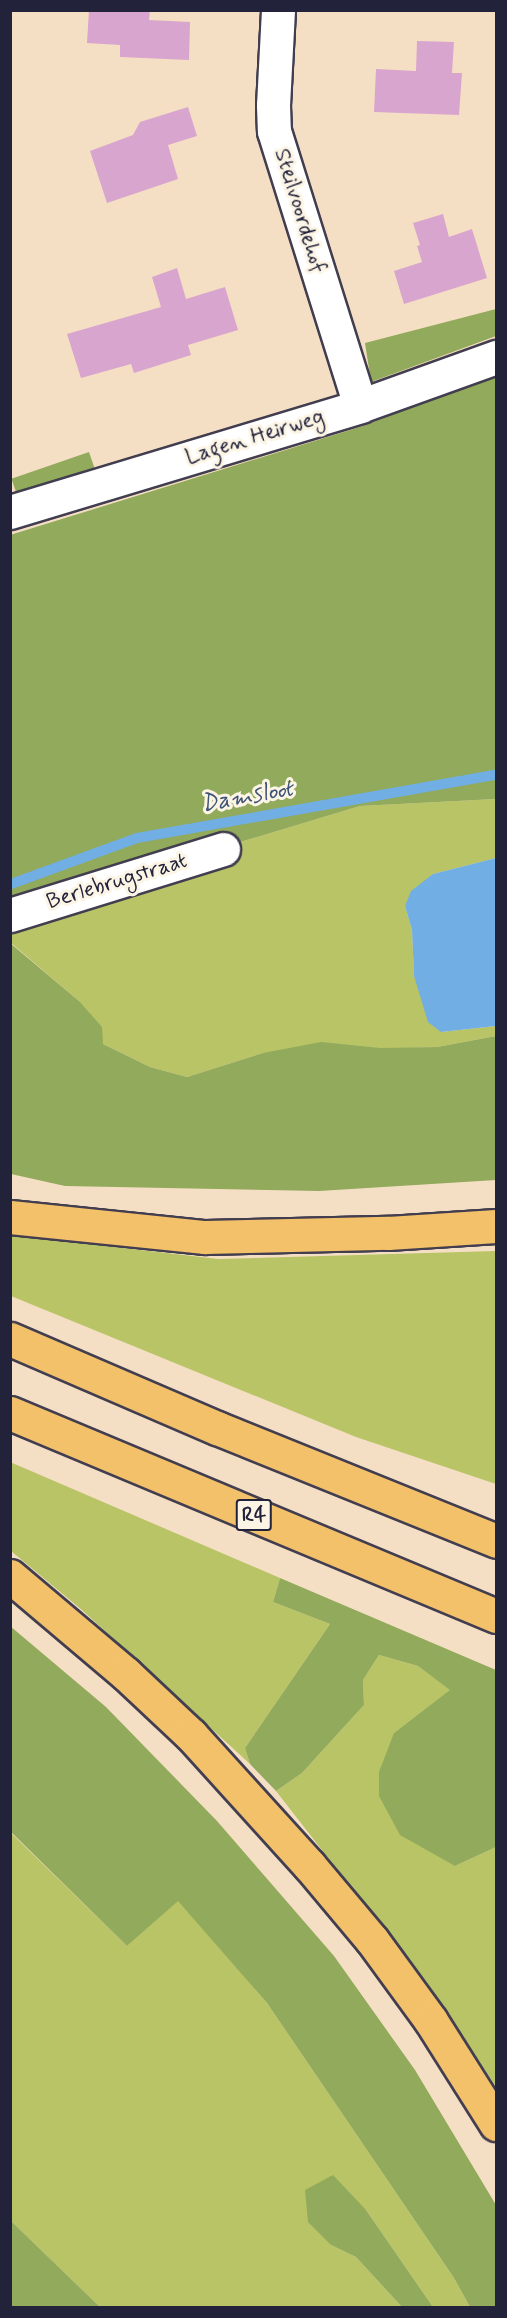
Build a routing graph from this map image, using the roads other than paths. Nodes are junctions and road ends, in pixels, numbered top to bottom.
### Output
1 (278, 10) edge
2 (496, 357) edge
3 (360, 406) junction
4 (10, 512) edge
5 (223, 849) dead end
6 (10, 915) edge
7 (10, 1217) edge
8 (496, 1226) edge
9 (10, 1339) edge
10 (10, 1413) edge
11 (496, 1541) edge
12 (10, 1576) edge
13 (496, 1616) edge
14 (496, 2124) edge

1 - 3 street, Steilvoordehof
2 - 3 street, Lagen Heirweg
3 - 4 street, Lagen Heirweg
5 - 6 street, Berlebrugstraat
7 - 8 highway
9 - 11 highway
10 - 13 highway, R4
12 - 14 highway

